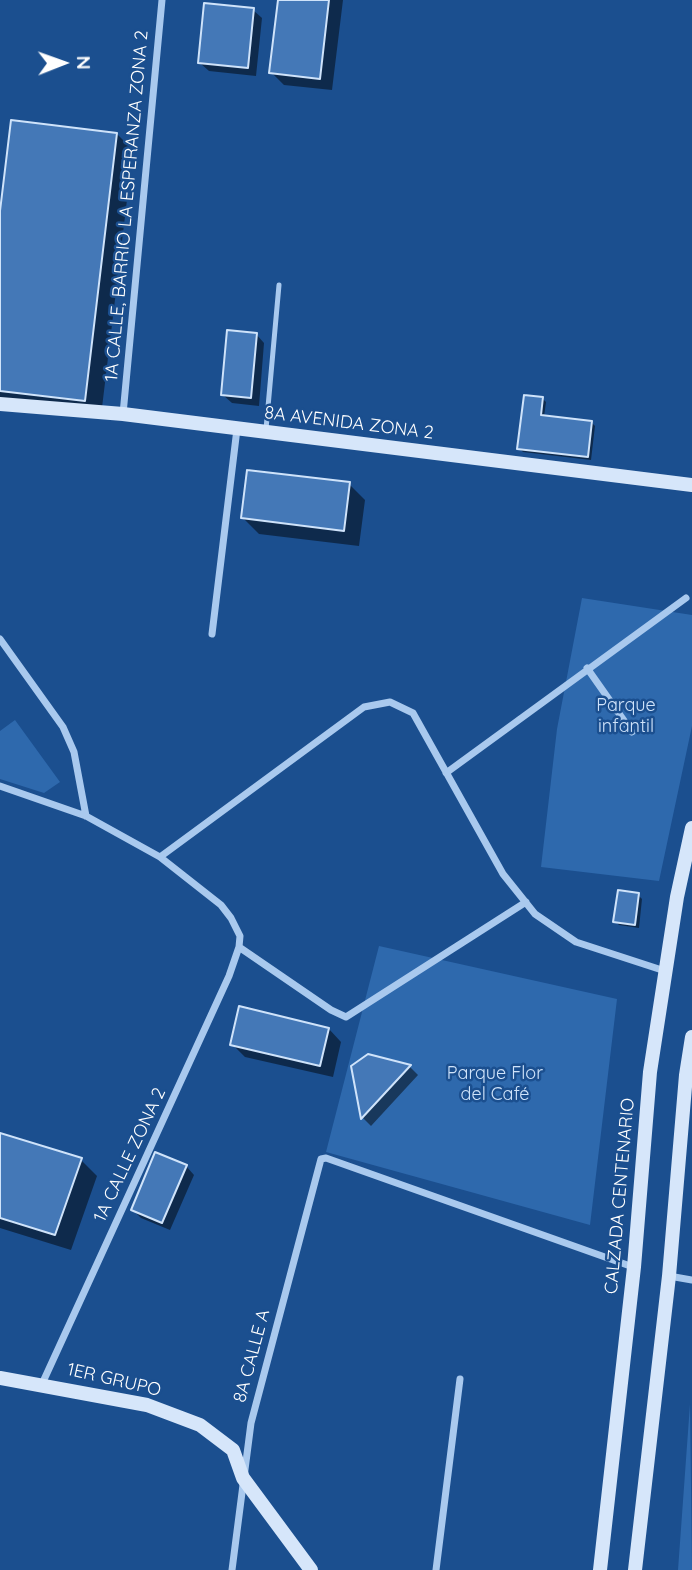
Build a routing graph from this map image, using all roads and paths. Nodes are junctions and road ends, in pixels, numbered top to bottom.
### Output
1 (162, 0) edge
2 (279, 285) dead end
3 (0, 404) edge
4 (123, 414) junction
5 (237, 429) junction
6 (266, 432) junction
7 (692, 485) edge
8 (685, 598) dead end
9 (212, 634) dead end
10 (0, 639) edge
11 (587, 668) junction
12 (632, 732) dead end
13 (446, 773) junction
14 (0, 786) edge
15 (86, 816) junction
16 (692, 828) edge
17 (160, 858) junction
18 (526, 902) junction
19 (239, 947) junction
20 (665, 971) junction
21 (692, 1037) edge
22 (689, 1075) edge
23 (634, 1267) junction
24 (669, 1276) junction
25 (692, 1279) edge
26 (0, 1378) edge
27 (460, 1378) dead end
28 (42, 1384) junction
29 (243, 1478) junction
30 (232, 1570) edge
31 (311, 1570) edge
32 (436, 1570) edge
33 (600, 1570) edge
34 (635, 1570) edge

1 - 4 street, 1A CALLE, BARRIO LA ESPERANZA ZONA 2
2 - 6 lane
3 - 4 main road, 8A AVENIDA ZONA 2
4 - 5 main road, 8A AVENIDA ZONA 2
5 - 6 main road, 8A AVENIDA ZONA 2
5 - 9 street
6 - 7 main road, 8A AVENIDA ZONA 2
8 - 11 street
10 - 15 street
11 - 12 street
11 - 13 street
13 - 17 street
13 - 18 street
14 - 15 street
15 - 17 street
16 - 20 main road, CALZADA CENTENARIO
17 - 19 street, 1A CALLE ZONA 2
18 - 19 street
18 - 20 street
19 - 28 street, 1A CALLE ZONA 2
20 - 23 main road, CALZADA CENTENARIO
21 - 22 main road
22 - 24 main road
23 - 29 street, 8A CALLE A
23 - 33 main road, CALZADA CENTENARIO
24 - 25 street
24 - 34 main road
26 - 28 main road, 1ER GRUPO
27 - 32 street
28 - 29 main road, 1ER GRUPO
29 - 30 street, 8A CALLE A
29 - 31 main road, 1ER GRUPO

